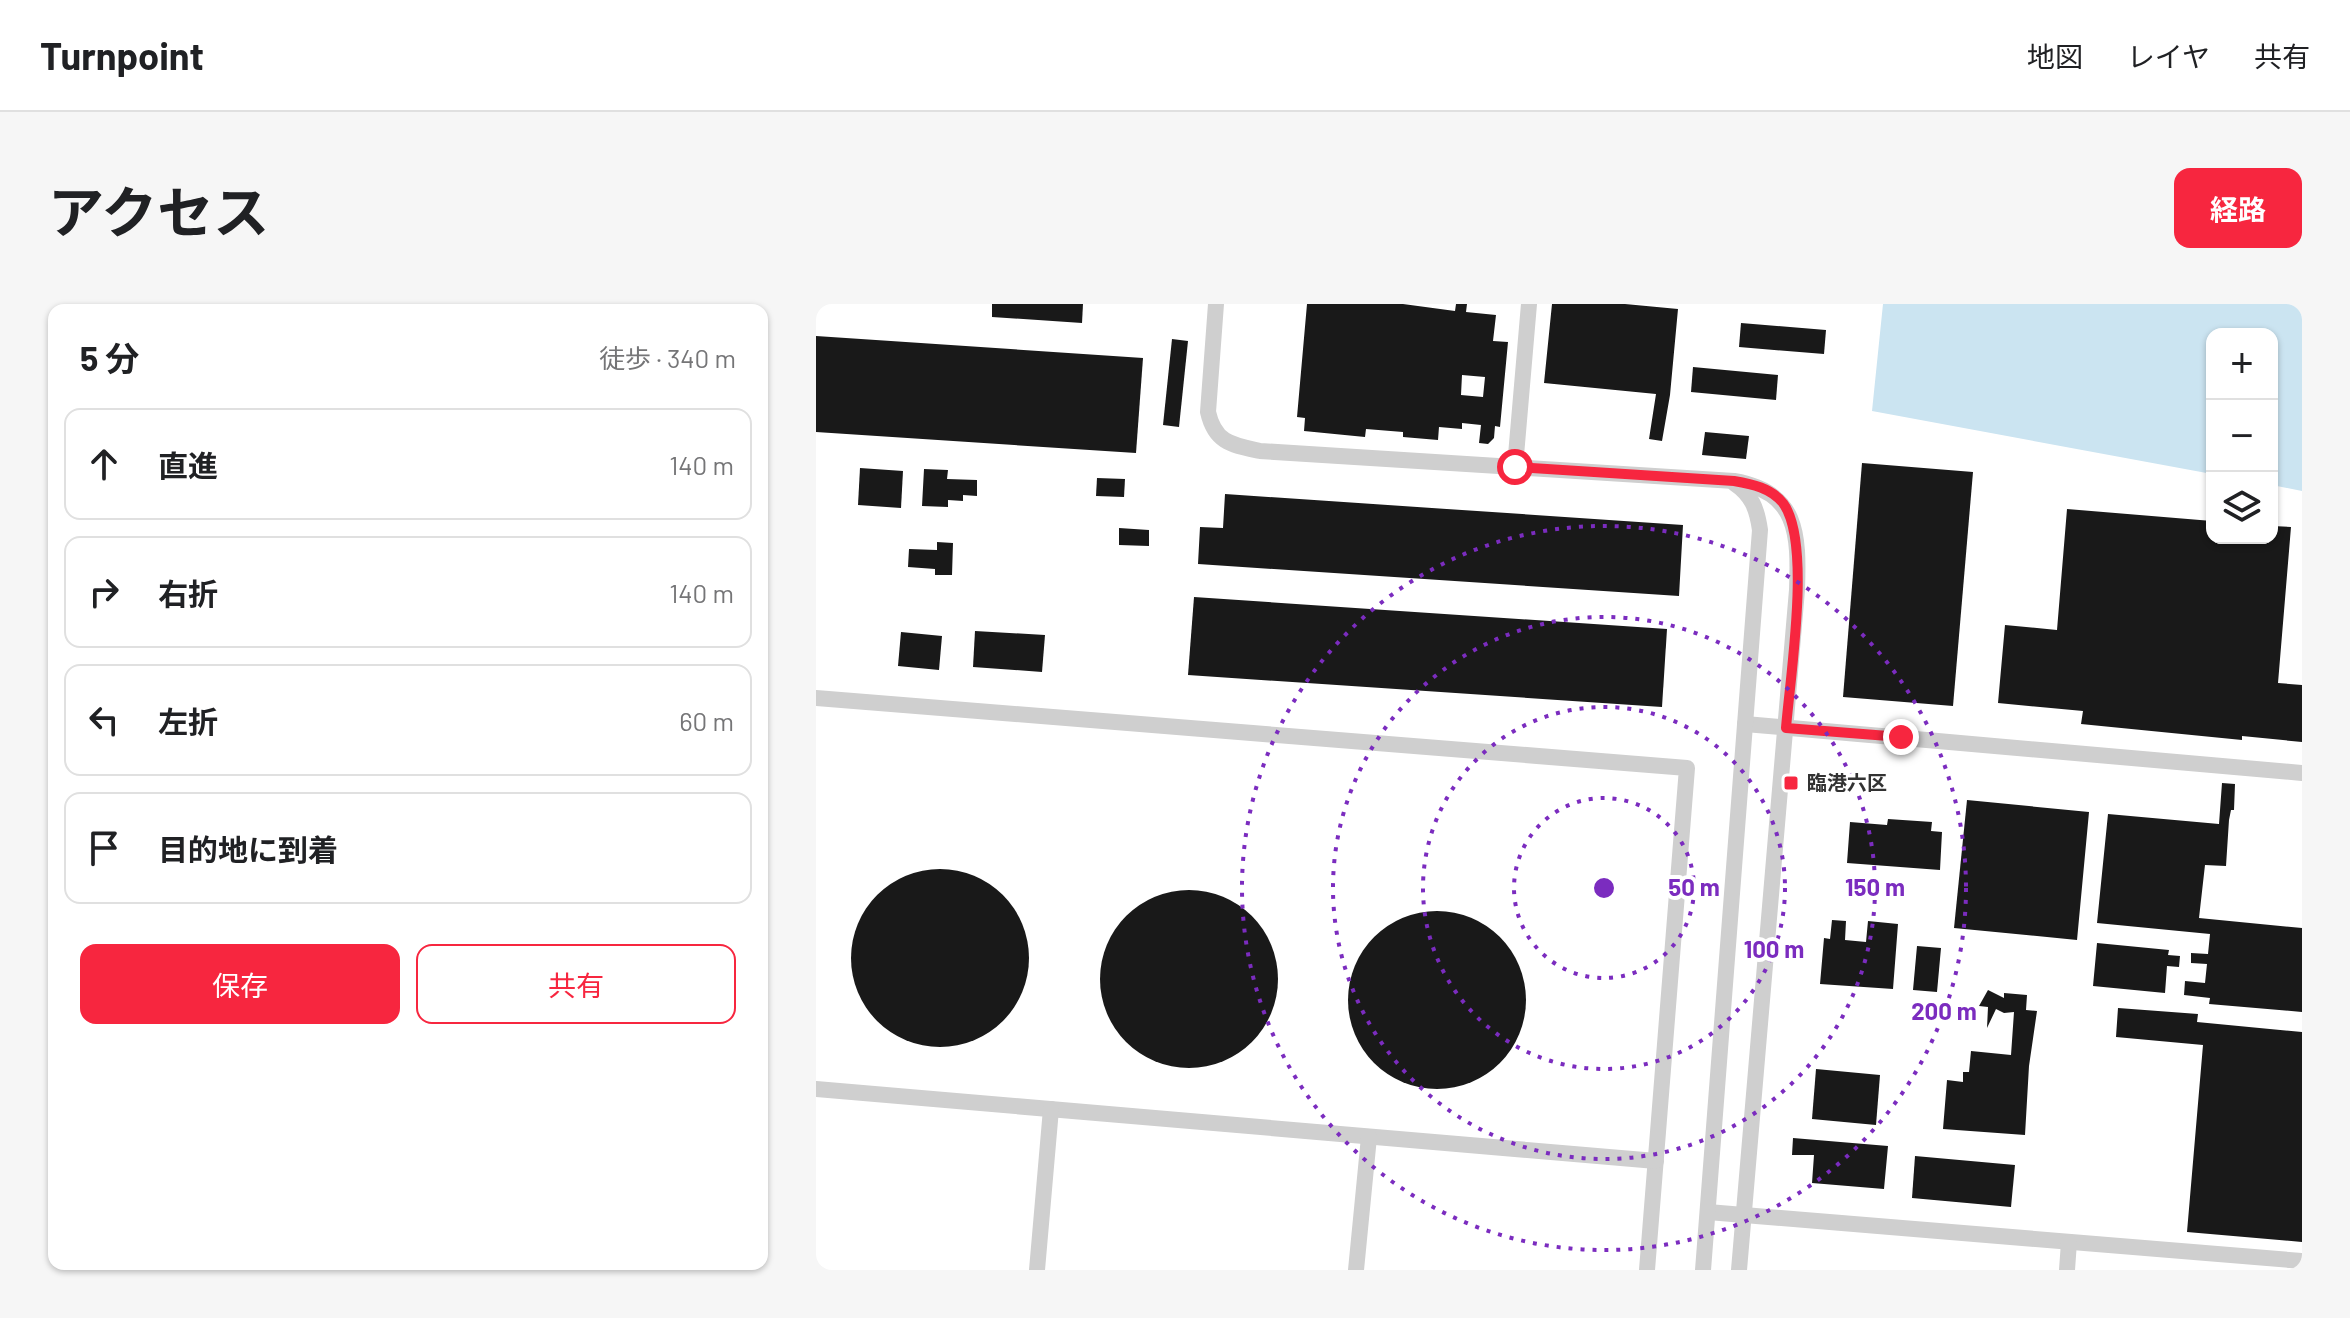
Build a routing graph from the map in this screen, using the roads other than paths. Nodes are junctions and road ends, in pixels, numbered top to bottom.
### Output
1 (1216, 304) edge
2 (1529, 304) edge
3 (1515, 467) junction
4 (1726, 480) junction
5 (816, 698) edge
6 (1745, 724) junction
7 (1786, 728) junction
8 (2302, 773) edge
9 (816, 1089) edge
10 (1051, 1109) junction
11 (1369, 1137) junction
12 (1656, 1161) junction
13 (1708, 1212) junction
14 (1744, 1215) junction
15 (2069, 1242) junction
16 (2302, 1261) edge
17 (1037, 1270) edge
18 (1356, 1270) edge
19 (1647, 1270) edge
20 (1703, 1270) edge
21 (1739, 1270) edge
22 (2067, 1270) edge

1 - 3 street
2 - 3 street
3 - 4 street
4 - 6 street
4 - 7 street
5 - 12 street
6 - 7 street
6 - 13 street
7 - 8 street
7 - 14 street
9 - 10 street
10 - 11 street
10 - 17 street
11 - 12 street
11 - 18 street
12 - 19 street
13 - 14 street
13 - 20 street
14 - 15 street
14 - 21 street
15 - 16 street
15 - 22 street

